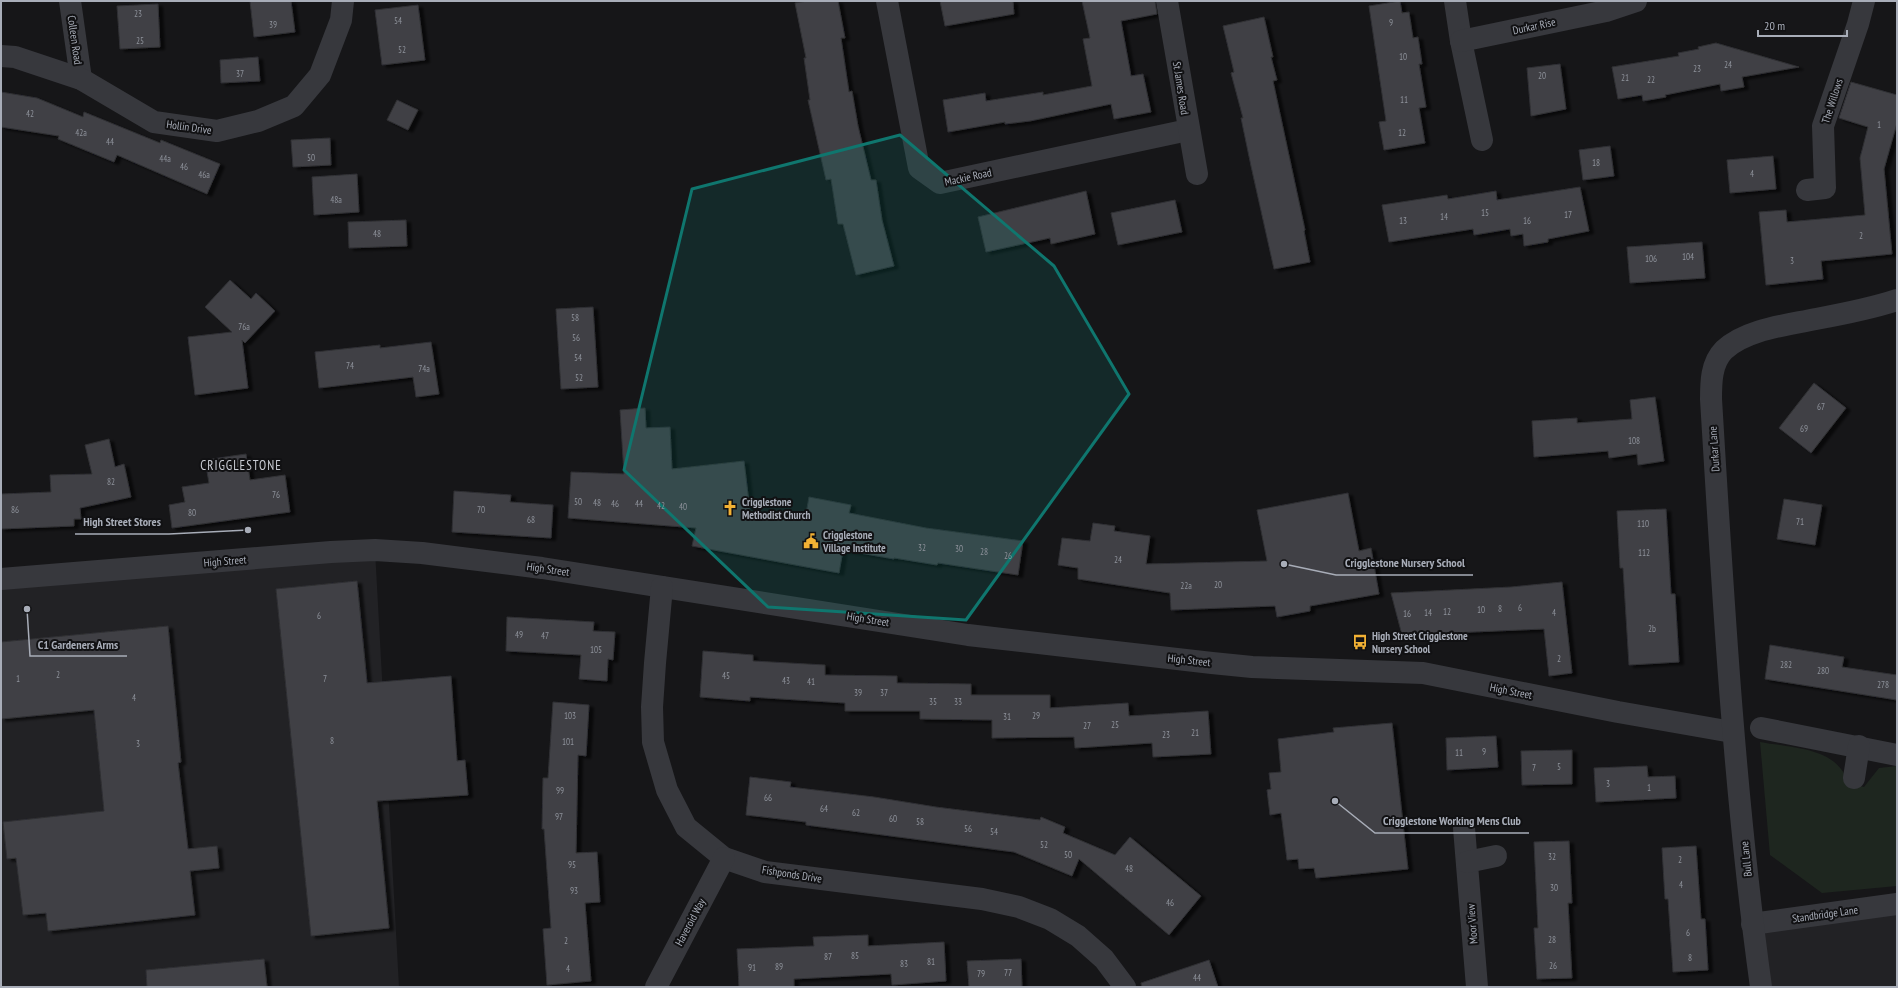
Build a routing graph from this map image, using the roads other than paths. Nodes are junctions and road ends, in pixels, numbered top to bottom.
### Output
1 (70, 1) edge
2 (343, 1) edge
3 (887, 1) edge
4 (1167, 1) edge
5 (1455, 1) edge
6 (1636, 1) edge
7 (1864, 1) edge
8 (1606, 6) edge
9 (1461, 41) junction
10 (1, 56) edge
11 (81, 79) junction
12 (1188, 130) junction
13 (1482, 140) dead end
14 (1197, 174) dead end
15 (1807, 190) dead end
16 (1897, 300) edge
17 (1, 579) edge
18 (662, 587) junction
19 (1761, 728) dead end
20 (1732, 732) junction
21 (1859, 746) junction
22 (1897, 755) edge
23 (1854, 778) dead end
24 (1464, 828) dead end
25 (1496, 856) dead end
26 (724, 858) junction
27 (1468, 862) junction
28 (1897, 904) edge
29 (1752, 924) junction
30 (656, 987) edge
31 (1125, 987) edge
32 (1477, 987) edge
33 (1761, 987) edge

1 - 11 street, Colleen Road
2 - 11 street, Hollin Drive
3 - 12 street, Mackie Road
4 - 12 street, St James Road
5 - 9 street
6 - 8 street, Durkar Rise
7 - 15 street, The Willows
8 - 9 street, Durkar Rise
9 - 13 street
10 - 11 street, Hollin Drive
12 - 14 street, St James Road
16 - 20 street, Durkar Lane
17 - 18 street, High Street
18 - 20 street, High Street
18 - 26 street, Fishponds Drive
19 - 21 street
20 - 29 street, Bull Lane
21 - 22 street
21 - 23 street
24 - 27 street, Moor View
25 - 27 street
26 - 30 street, Haveroid Way
26 - 31 street, Fishponds Drive
27 - 32 street, Moor View
28 - 29 street, Standbridge Lane
29 - 33 street, Bull Lane

